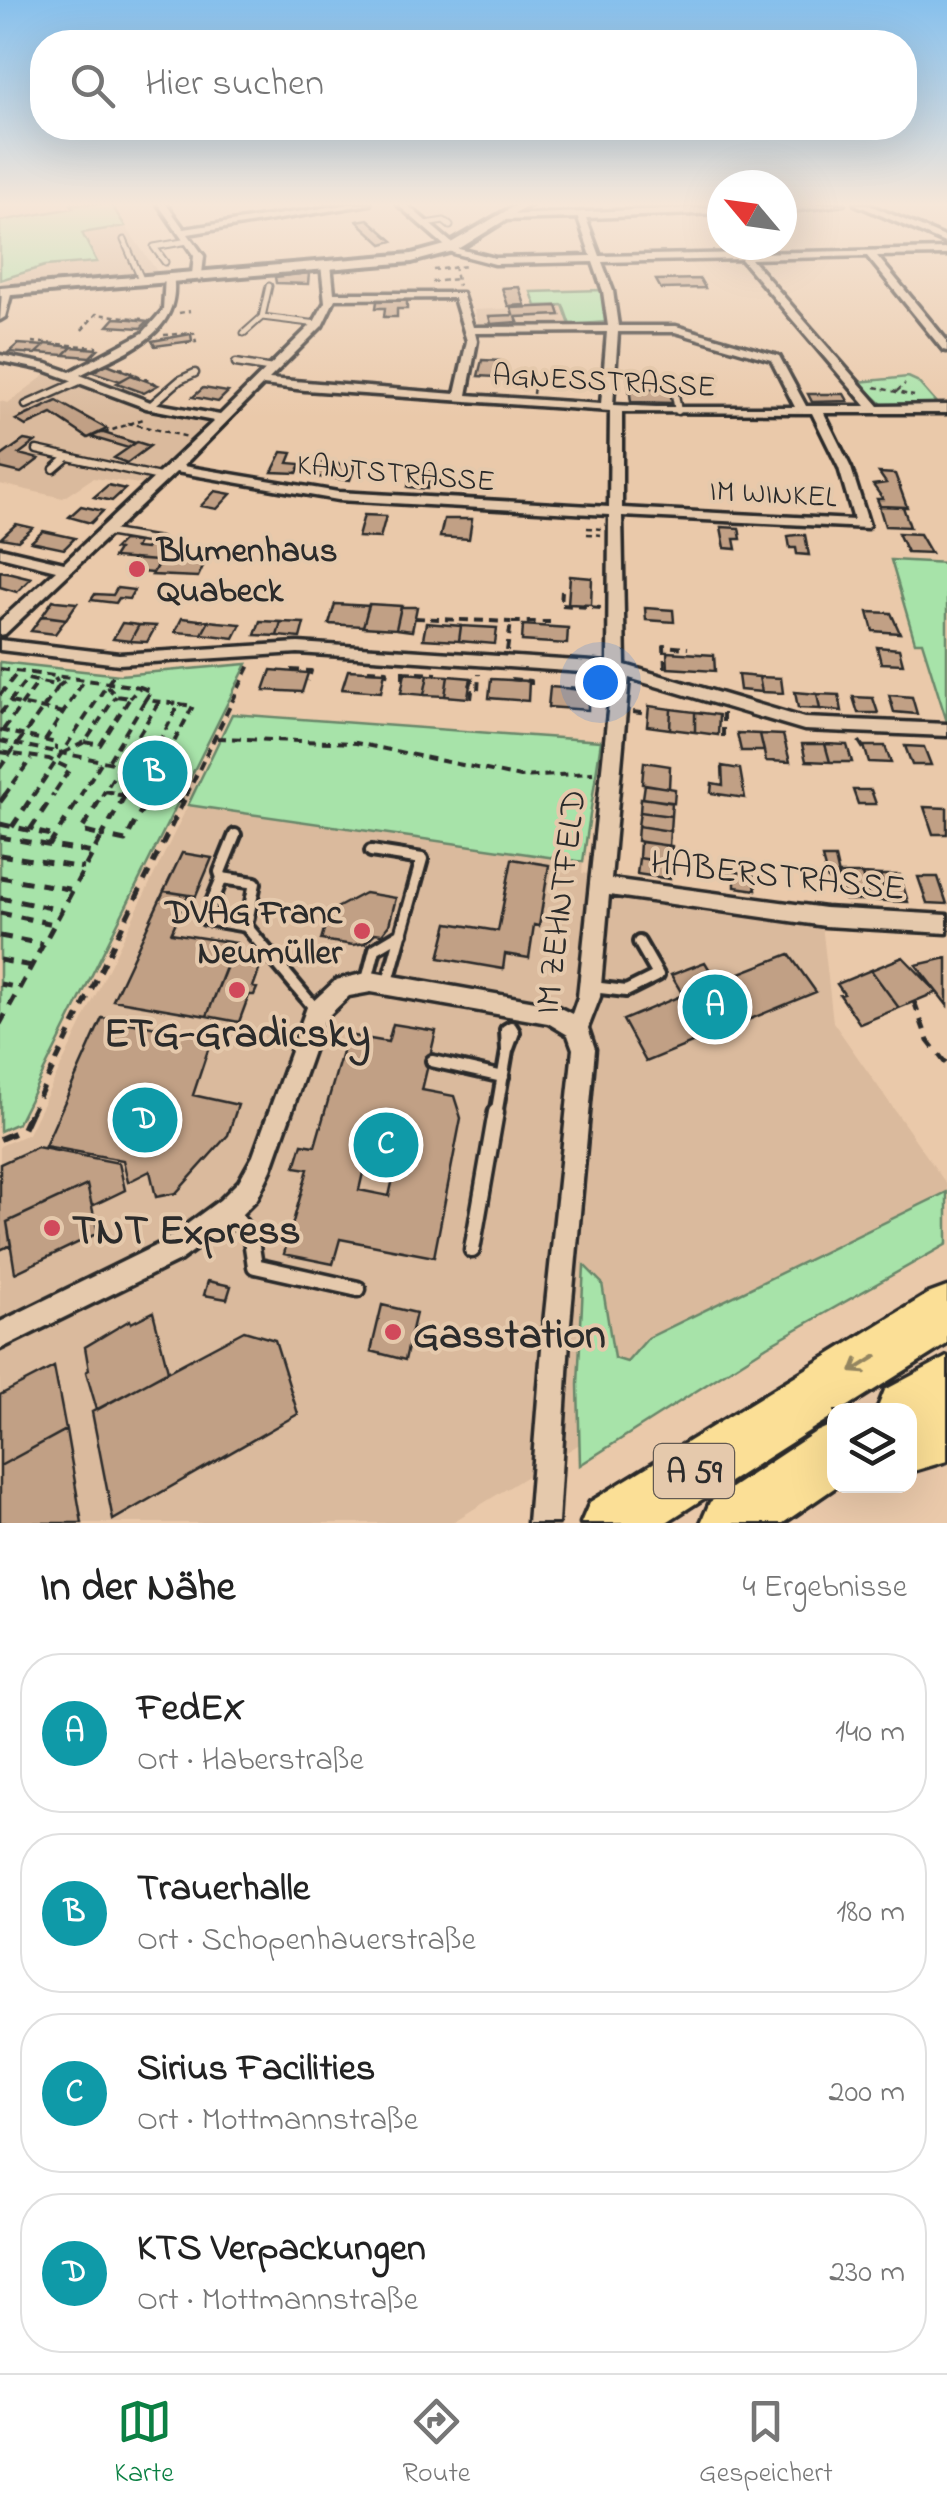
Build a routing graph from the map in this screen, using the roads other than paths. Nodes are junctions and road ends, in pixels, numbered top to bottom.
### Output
1 (139, 275) edge
2 (183, 275) edge
3 (328, 275) edge
4 (602, 275) edge
5 (760, 275) edge
6 (887, 275) edge
7 (170, 276) junction
8 (141, 279) junction
9 (269, 286) dead end
10 (3, 292) edge
11 (331, 296) junction
12 (0, 317) edge
13 (262, 317) junction
14 (318, 324) junction
15 (613, 326) junction
16 (469, 330) junction
17 (244, 334) dead end
18 (947, 348) edge
19 (0, 358) edge
20 (236, 363) dead end
21 (273, 369) junction
22 (195, 373) dead end
23 (76, 378) junction
24 (260, 381) junction
25 (674, 389) dead end
26 (460, 398) junction
27 (144, 403) junction
28 (26, 405) dead end
29 (611, 408) junction
30 (947, 408) edge
31 (809, 410) junction
32 (876, 410) junction
33 (678, 411) junction
34 (222, 419) junction
35 (37, 450) dead end
36 (68, 457) junction
37 (54, 469) dead end
38 (169, 473) junction
39 (616, 512) junction
40 (106, 532) junction
41 (159, 541) dead end
42 (0, 552) edge
43 (66, 568) junction
44 (0, 630) edge
45 (0, 646) edge
46 (619, 669) junction
47 (947, 730) edge
48 (235, 835) dead end
49 (372, 851) dead end
50 (222, 878) junction
51 (602, 886) junction
52 (947, 924) edge
53 (246, 926) junction
54 (402, 933) junction
55 (638, 942) dead end
56 (376, 984) junction
57 (590, 987) junction
58 (317, 1011) junction
59 (513, 1017) junction
60 (577, 1028) junction
61 (432, 1061) dead end
62 (503, 1076) junction
63 (230, 1209) junction
64 (472, 1250) dead end
65 (358, 1289) dead end
66 (947, 1313) edge
67 (0, 1336) edge
68 (947, 1385) edge
69 (917, 1403) edge
70 (947, 1433) edge
71 (917, 1442) edge
72 (827, 1459) edge
73 (543, 1523) edge
74 (611, 1523) edge
75 (731, 1523) edge

1 - 8 lane
2 - 7 street
3 - 11 street
4 - 15 street, IM ZEHNTFELD
5 - 32 street
6 - 18 street
7 - 8 street
7 - 23 street
8 - 10 street
9 - 13 lane
10 - 12 street
11 - 14 street
11 - 16 street
13 - 14 lane
13 - 17 lane
14 - 21 street
15 - 16 street
15 - 29 street, IM ZEHNTFELD
15 - 31 street
16 - 26 street
19 - 23 street
20 - 21 lane
21 - 24 street
22 - 27 lane
23 - 27 street
23 - 28 lane
24 - 26 street, AGNESSTRASSE
24 - 34 street
25 - 33 lane
26 - 29 street, AGNESSTRASSE
27 - 34 street
29 - 33 street, AGNESSTRASSE
29 - 39 street, IM ZEHNTFELD
30 - 32 street, AGNESSTRASSE
31 - 32 street, AGNESSTRASSE
31 - 33 street, AGNESSTRASSE
31 - 39 street, IM WINKEL
34 - 38 street
35 - 36 lane
36 - 37 lane
36 - 38 lane
38 - 39 street, KANTSTRASSE
38 - 40 street
39 - 46 street, IM ZEHNTFELD
40 - 41 lane
40 - 43 street
42 - 43 street
43 - 44 street
45 - 46 street
46 - 47 street
46 - 51 street, IM ZEHNTFELD
48 - 50 lane
49 - 54 lane
50 - 53 lane
50 - 53 lane
51 - 52 street, HABERSTRASSE
51 - 57 street, IM ZEHNTFELD
53 - 58 lane
54 - 56 lane
54 - 56 lane
55 - 57 lane
56 - 58 street
56 - 59 street
57 - 60 street, IM ZEHNTFELD
58 - 63 street
59 - 60 street
59 - 62 lane
60 - 73 street, IM ZEHNTFELD
61 - 62 lane
62 - 64 lane
63 - 65 lane
63 - 67 street
66 -> 74 highway, A 59
68 - 69 highway
70 - 71 highway
72 - 75 highway, A 59

